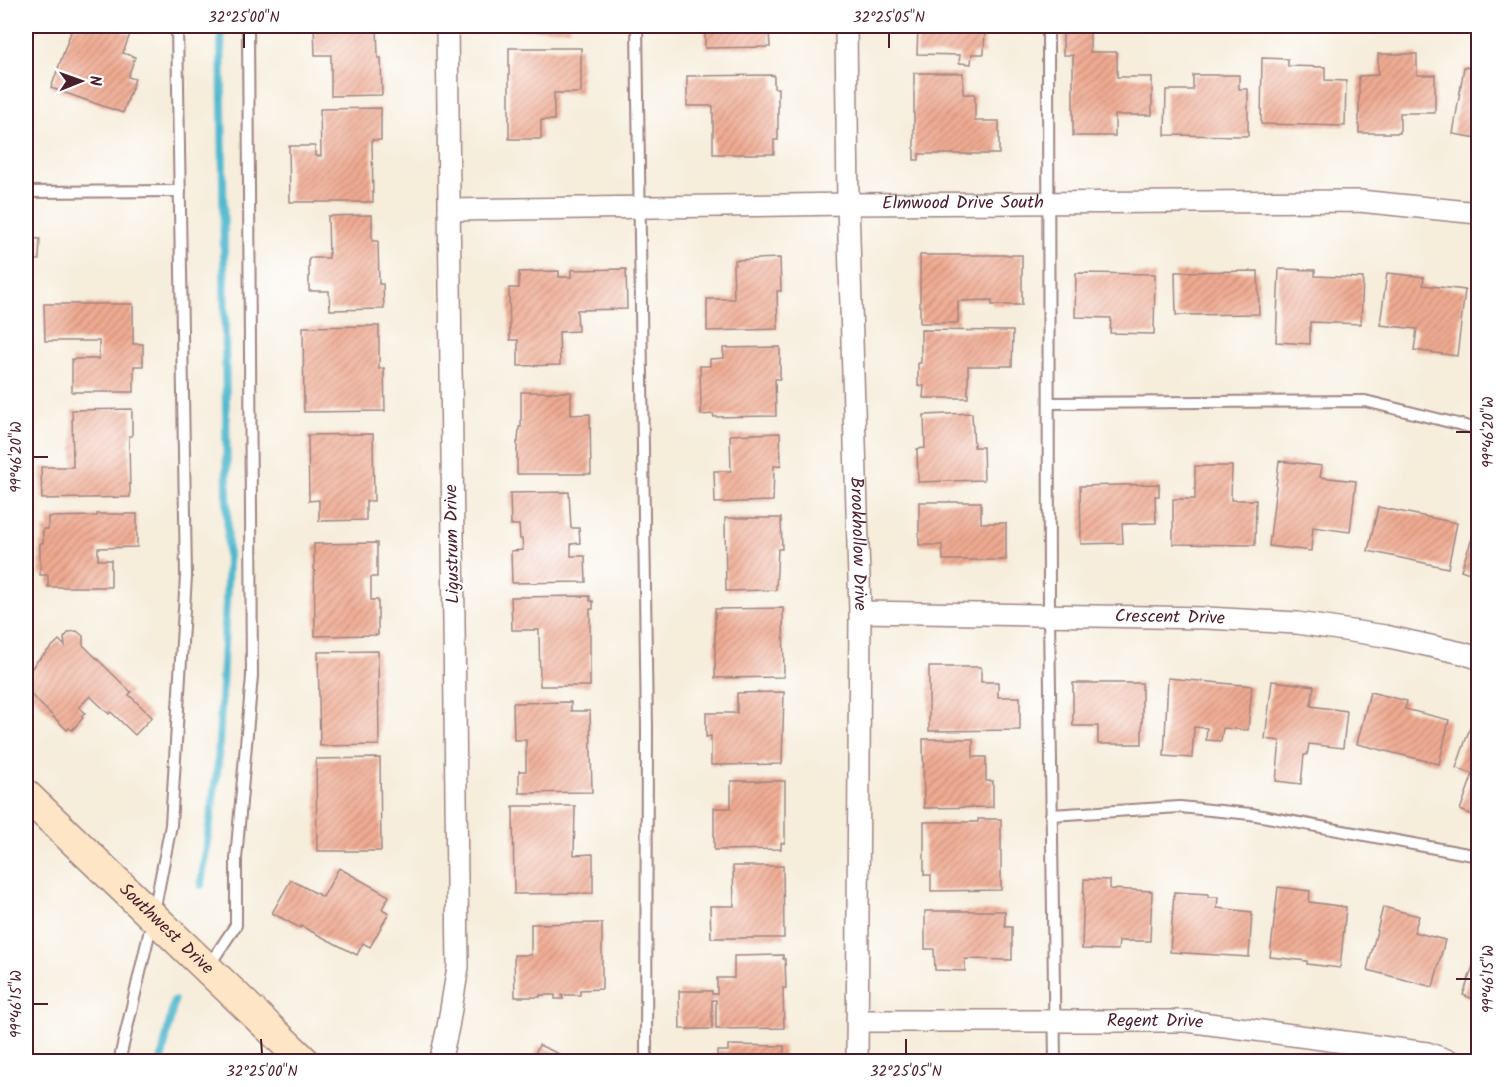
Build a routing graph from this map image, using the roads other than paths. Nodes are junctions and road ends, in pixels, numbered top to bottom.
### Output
1 (177, 26) edge
2 (248, 26) edge
3 (447, 26) edge
4 (637, 26) edge
5 (846, 26) edge
6 (1048, 26) edge
7 (180, 191) junction
8 (26, 192) edge
9 (848, 204) junction
10 (1049, 204) junction
11 (638, 207) junction
12 (448, 210) junction
13 (1479, 213) edge
14 (1049, 403) junction
15 (1479, 429) edge
16 (860, 612) junction
17 (1049, 615) junction
18 (1479, 658) edge
19 (26, 795) edge
20 (1052, 815) junction
21 (1479, 856) edge
22 (153, 917) junction
23 (207, 969) junction
24 (857, 1021) junction
25 (1054, 1021) junction
26 (296, 1058) edge
27 (119, 1062) edge
28 (440, 1062) edge
29 (646, 1062) edge
30 (857, 1062) edge
31 (1055, 1062) edge
32 (1452, 1062) edge

1 - 7 lane
2 - 23 lane
3 - 12 street, Ligustrum Drive
4 - 11 lane
5 - 9 street, Brookhollow Drive
6 - 10 lane
7 - 8 lane
7 - 22 lane
9 - 10 street, Elmwood Drive South
9 - 11 street, Elmwood Drive South
9 - 16 street, Brookhollow Drive
10 - 13 street, Elmwood Drive South
10 - 14 lane
11 - 12 street, Elmwood Drive South
11 - 29 lane
12 - 28 street, Ligustrum Drive
14 - 15 lane
14 - 17 lane
16 - 17 street, Crescent Drive
16 - 24 street, Brookhollow Drive
17 - 18 street, Crescent Drive
17 - 20 lane
19 - 22 main road, Southwest Drive
20 - 21 lane
20 - 25 lane
22 - 23 main road, Southwest Drive
22 - 27 lane
23 - 26 main road, Southwest Drive
24 - 25 street, Regent Drive
24 - 30 street, Brookhollow Drive
25 - 31 lane
25 - 32 street, Regent Drive

